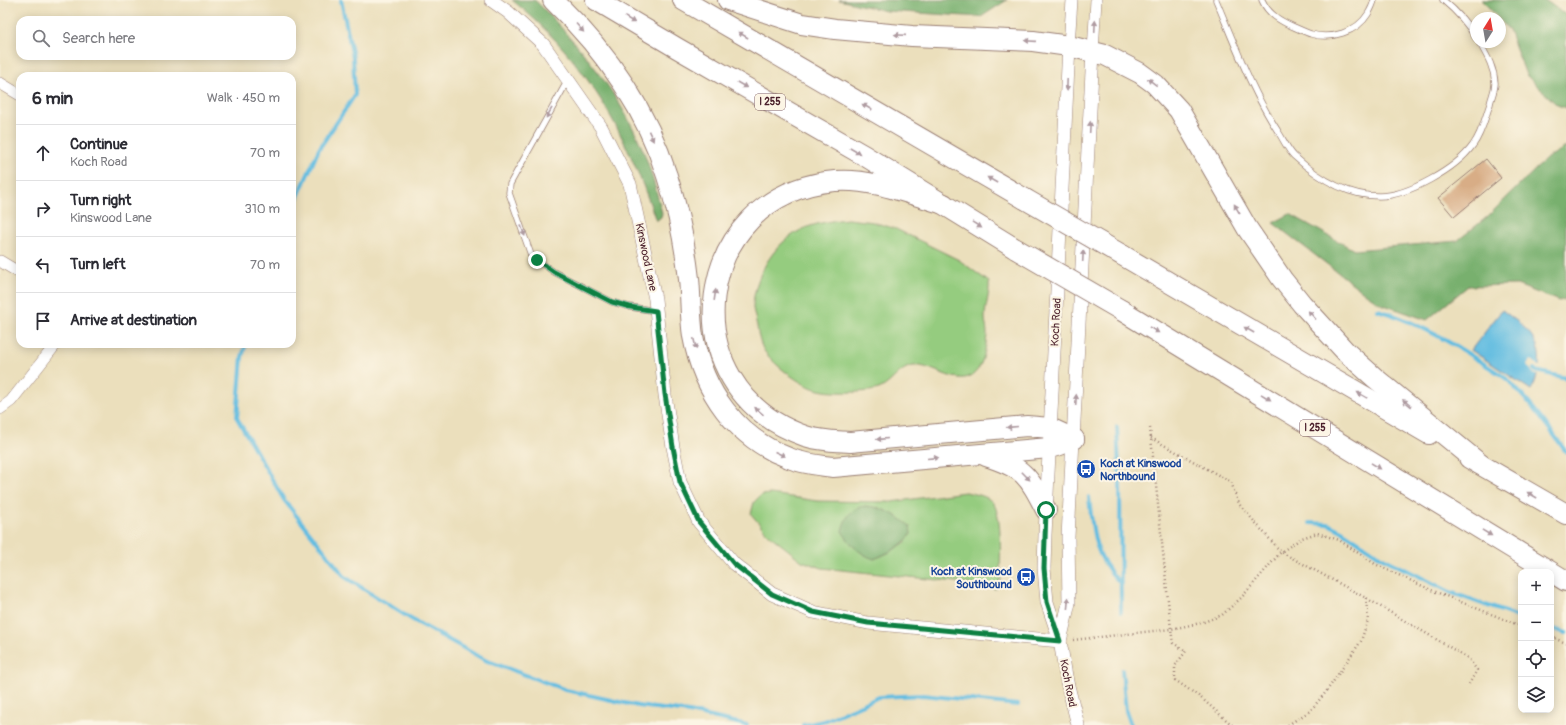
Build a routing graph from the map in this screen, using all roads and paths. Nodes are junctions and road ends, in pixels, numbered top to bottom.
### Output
1 (491, 0) edge
2 (553, 0) edge
3 (596, 0) edge
4 (683, 0) edge
5 (728, 0) edge
6 (1072, 0) edge
7 (1096, 0) edge
8 (1216, 0) edge
9 (1262, 0) edge
10 (1374, 0) edge
11 (1443, 0) edge
12 (1470, 30) edge
13 (1069, 46) junction
14 (1483, 48) edge
15 (1094, 52) junction
16 (568, 79) junction
17 (0, 83) edge
18 (16, 93) edge
19 (944, 204) junction
20 (0, 261) edge
21 (16, 271) edge
22 (656, 311) junction
23 (53, 348) edge
24 (0, 409) edge
25 (1050, 428) junction
26 (1150, 428) dead end
27 (1151, 438) junction
28 (1074, 439) junction
29 (1049, 448) junction
30 (979, 454) junction
31 (1480, 464) junction
32 (1046, 510) junction
33 (1566, 514) edge
34 (1281, 552) junction
35 (1566, 581) edge
36 (1366, 598) junction
37 (1518, 625) edge
38 (1170, 629) junction
39 (1554, 638) edge
40 (1060, 641) junction
41 (1566, 643) edge
42 (1469, 684) dead end
43 (1078, 725) edge
44 (1232, 725) edge
45 (1288, 725) edge

1 - 16 street, Kinswood Lane
2 -> 30 highway
3 -> 19 highway, I 255
31 -> 4 highway, bridge
13 -> 5 highway
6 - 13 street, Koch Road
15 -> 7 street, Koch Road
8 - 14 lane
9 - 10 lane
11 - 12 lane
13 - 15 highway
13 -> 25 street, Koch Road
28 -> 15 street, Koch Road
31 -> 15 highway
16 - 22 street, Kinswood Lane
16 -> 22 lane
17 - 18 street
25 -> 19 highway
19 -> 35 highway, I 255, bridge
20 - 21 street
22 - 40 street, Kinswood Lane
23 - 24 street
25 - 28 highway
25 - 29 street, Koch Road
26 - 27 path
27 - 34 path
27 - 38 path
28 - 29 highway
40 -> 28 street, Koch Road
29 - 30 highway
29 - 32 street, Koch Road
30 -> 32 highway
33 -> 31 highway
32 - 40 street, Koch Road
34 - 36 path
34 - 37 path
34 - 38 path
36 - 42 path
36 - 45 path
38 - 40 path
38 - 44 path
39 - 41 path
40 - 43 street, Koch Road

